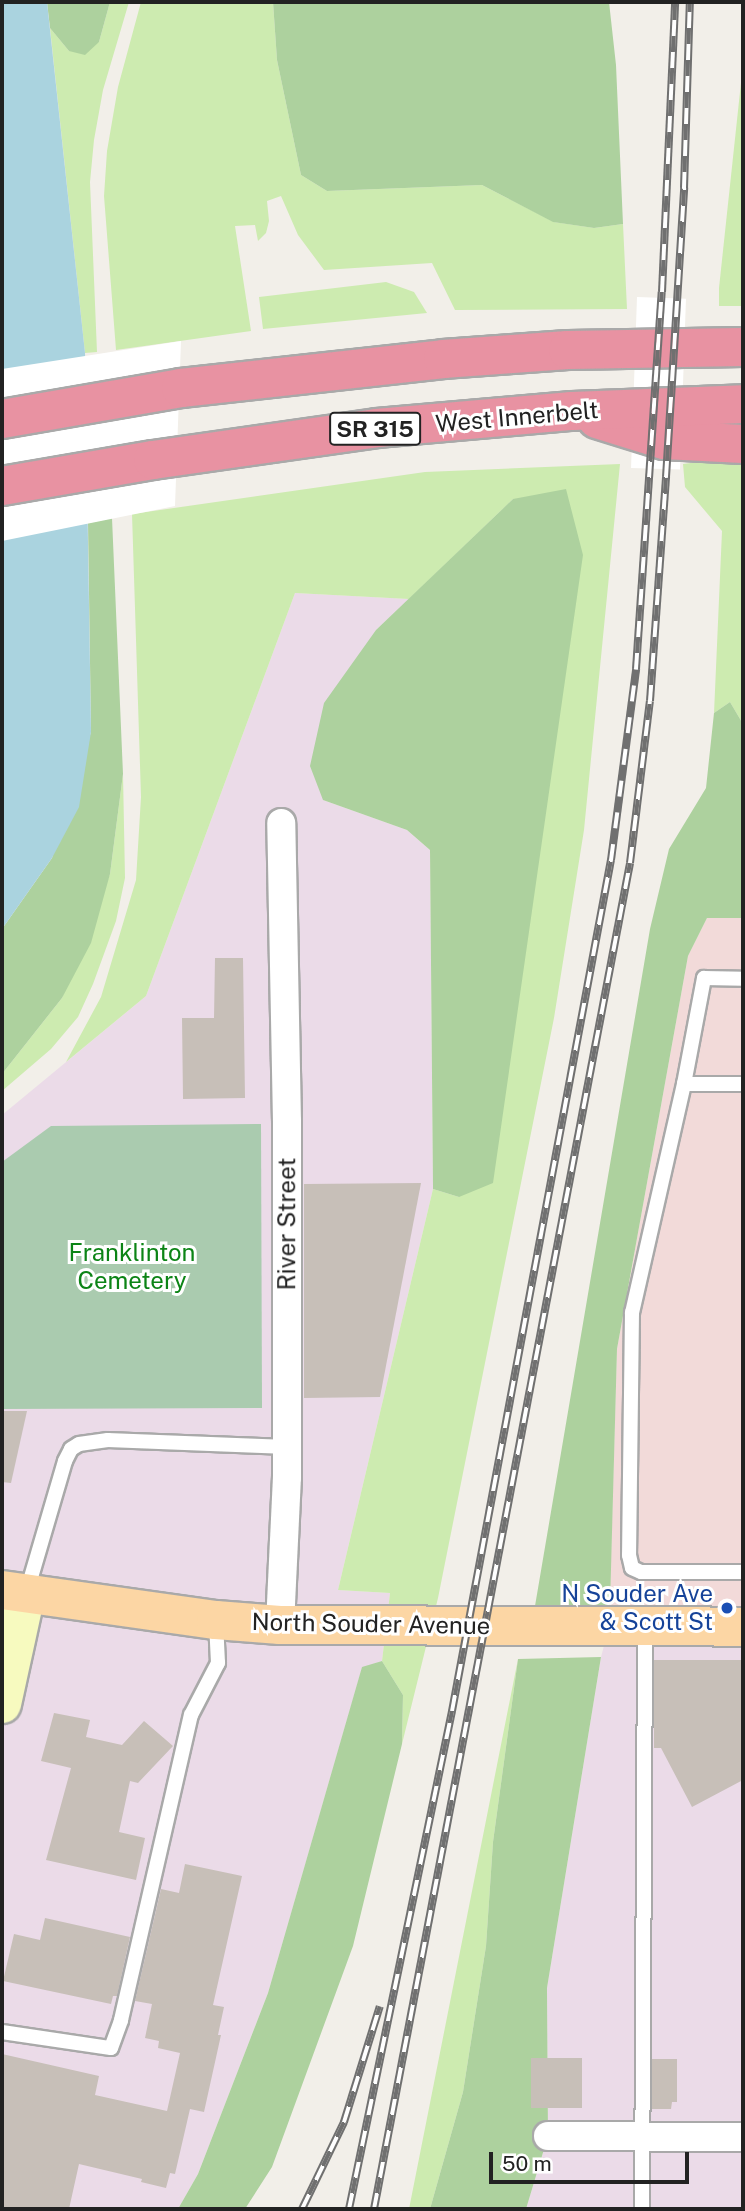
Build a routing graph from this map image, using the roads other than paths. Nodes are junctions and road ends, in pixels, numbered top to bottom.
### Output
1 (743, 346) edge
2 (181, 388) junction
3 (2, 399) edge
4 (743, 404) edge
5 (572, 411) junction
6 (2, 419) edge
7 (743, 444) edge
8 (179, 456) junction
9 (2, 486) edge
10 (2, 501) edge
11 (281, 823) dead end
12 (743, 979) edge
13 (684, 1084) junction
14 (743, 1084) edge
15 (286, 1447) junction
16 (743, 1572) edge
17 (14, 1592) edge
18 (216, 1620) junction
19 (280, 1625) junction
20 (645, 1627) junction
21 (743, 1627) edge
22 (2, 1704) edge
23 (2, 2032) edge
24 (548, 2136) dead end
25 (643, 2136) junction
26 (743, 2137) edge
27 (642, 2209) edge

1 - 2 highway
2 - 3 highway
2 - 6 highway
4 - 5 highway, West Innerbelt / SR 315
5 - 7 highway
5 - 8 highway, West Innerbelt / SR 315
8 - 9 highway, West Innerbelt / SR 315
8 - 10 highway
11 - 15 street, River Street
12 - 13 lane
13 - 14 lane
13 - 16 lane
15 - 17 lane
15 - 19 street, River Street
17 - 18 main road, North Souder Avenue
17 - 22 main road
18 - 19 main road, North Souder Avenue
18 - 23 lane
19 - 20 main road, North Souder Avenue
20 - 21 main road, North Souder Avenue
20 - 25 lane
24 - 25 street
25 - 26 street
25 - 27 lane

